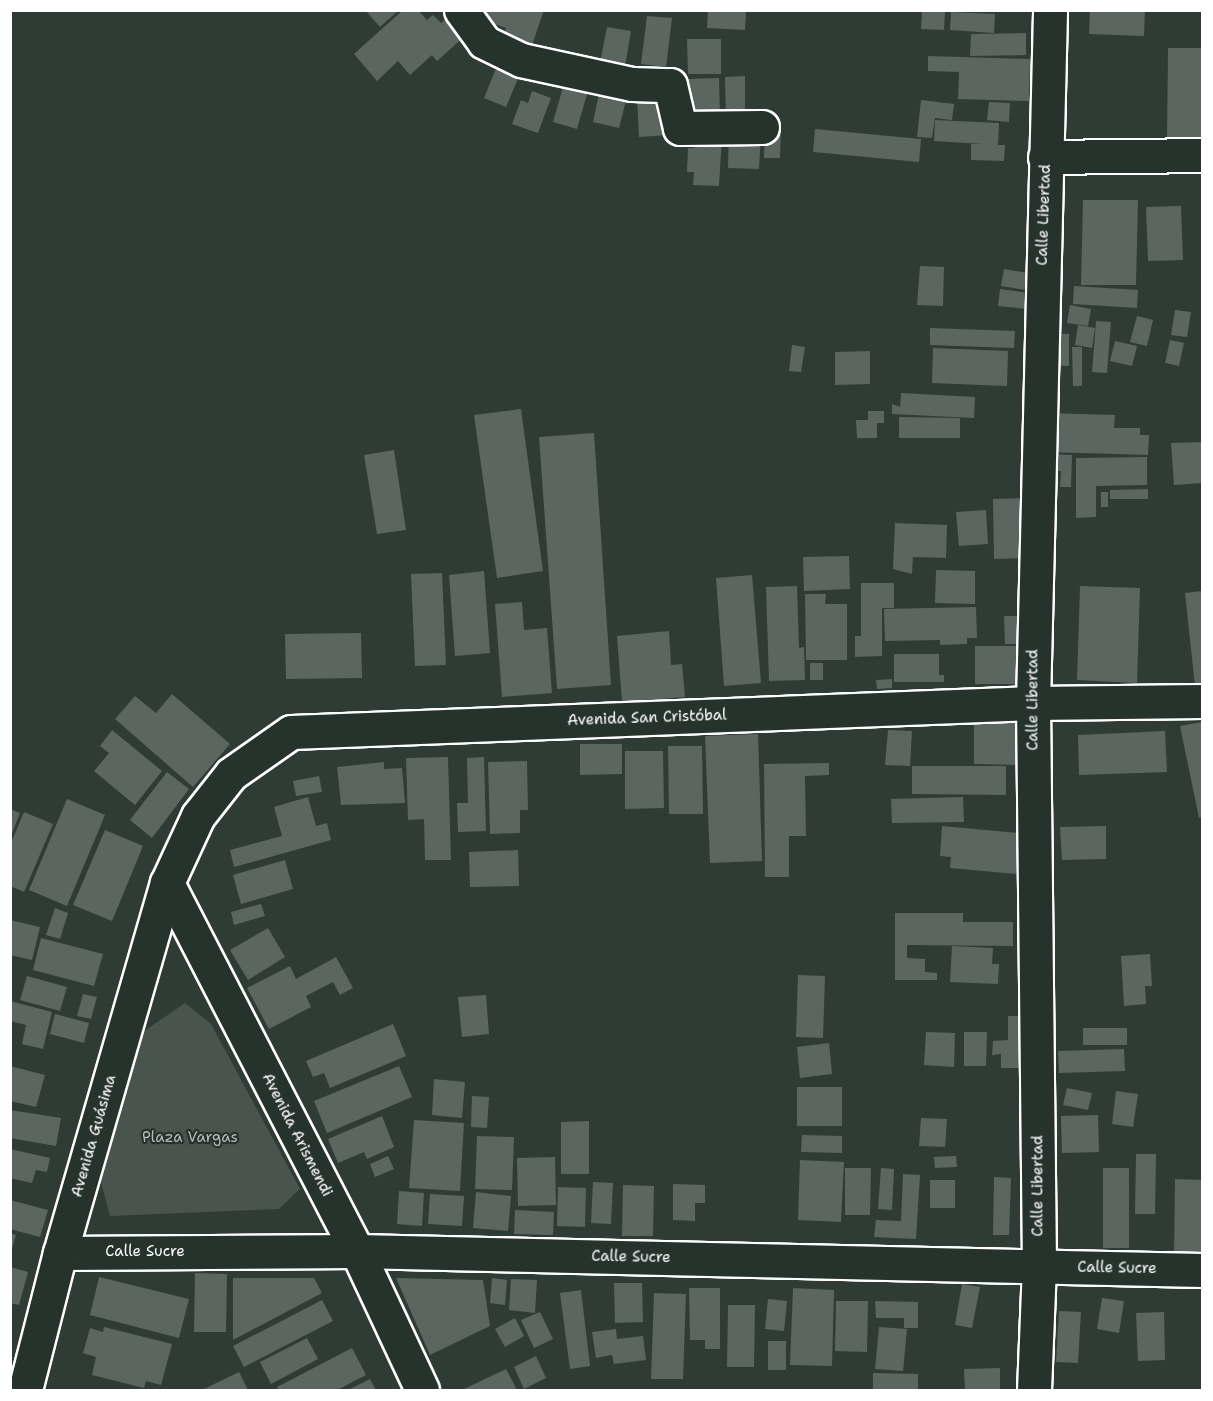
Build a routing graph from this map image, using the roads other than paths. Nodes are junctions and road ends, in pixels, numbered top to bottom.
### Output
1 (461, 10) edge
2 (1050, 10) edge
3 (762, 127) dead end
4 (1203, 155) edge
5 (1046, 158) junction
6 (1203, 700) edge
7 (1033, 703) junction
8 (167, 882) junction
9 (357, 1251) junction
10 (60, 1253) junction
11 (1039, 1266) junction
12 (1203, 1269) edge
13 (26, 1390) edge
14 (422, 1390) edge
15 (1034, 1390) edge

1 - 3 street
2 - 5 street, Calle Libertad
4 - 5 street
5 - 7 street, Calle Libertad
6 - 7 street, Avenida San Cristóbal
7 - 8 street, Avenida San Cristóbal
7 - 11 street, Calle Libertad
8 - 9 street, Avenida Arismendi
8 - 10 street, Avenida Guásima
9 - 10 street, Calle Sucre
9 - 11 street, Calle Sucre
9 - 14 street, Avenida Arismendi
10 - 13 street, Avenida Guásima
11 - 12 street, Calle Sucre
11 - 15 street, Calle Libertad

